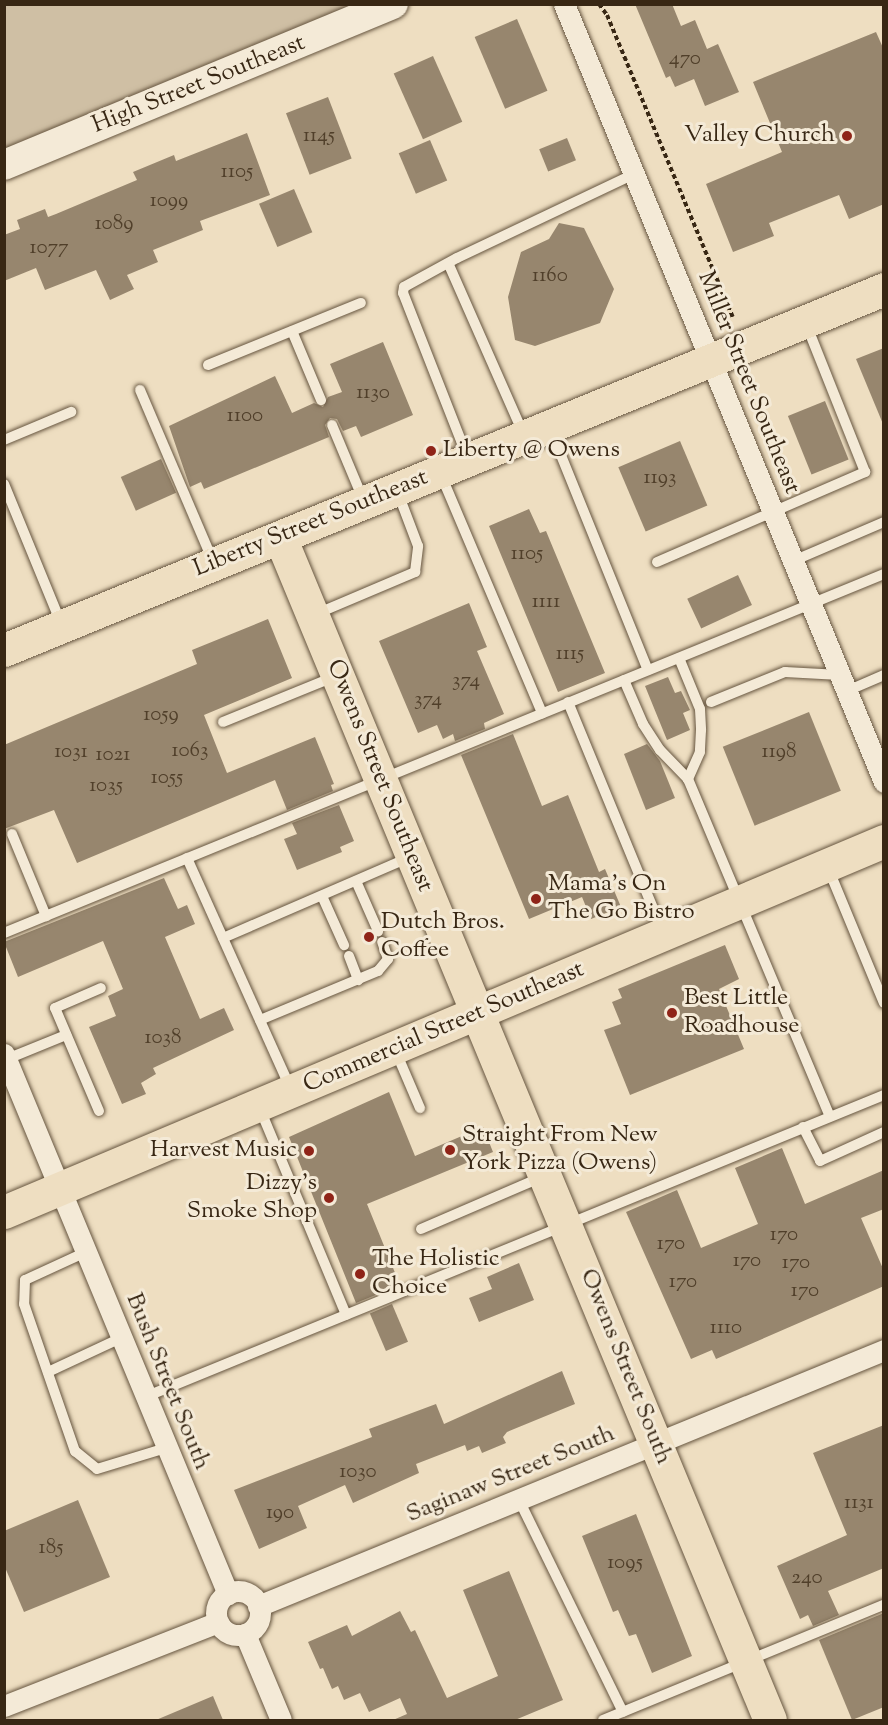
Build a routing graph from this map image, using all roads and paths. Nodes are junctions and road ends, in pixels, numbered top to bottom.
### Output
1 (393, 4) edge
2 (564, 4) edge
3 (599, 4) edge
4 (4, 165) edge
5 (634, 174) junction
6 (449, 265) junction
7 (884, 289) edge
8 (361, 303) dead end
9 (733, 317) dead end
10 (805, 322) junction
11 (292, 331) junction
12 (712, 360) junction
13 (208, 365) dead end
14 (140, 390) dead end
15 (321, 400) dead end
16 (71, 412) dead end
17 (332, 425) dead end
18 (537, 432) junction
19 (4, 440) edge
20 (454, 466) junction
21 (4, 484) edge
22 (397, 489) junction
23 (364, 502) junction
24 (774, 513) junction
25 (884, 522) edge
26 (280, 537) junction
27 (793, 561) junction
28 (657, 562) dead end
29 (214, 564) junction
30 (884, 574) edge
31 (811, 604) junction
32 (313, 615) junction
33 (63, 626) junction
34 (4, 650) edge
35 (679, 658) junction
36 (648, 670) junction
37 (338, 675) junction
38 (884, 675) edge
39 (624, 680) junction
40 (843, 683) junction
41 (568, 702) junction
42 (711, 702) dead end
43 (542, 713) junction
44 (223, 722) dead end
45 (380, 779) junction
46 (688, 779) junction
47 (884, 782) edge
48 (12, 834) dead end
49 (884, 841) edge
50 (412, 856) junction
51 (187, 858) junction
52 (827, 865) junction
53 (356, 881) junction
54 (322, 896) junction
55 (738, 903) junction
56 (46, 916) junction
57 (378, 931) dead end
58 (4, 933) edge
59 (664, 935) junction
60 (224, 938) junction
61 (382, 942) dead end
62 (358, 980) junction
63 (101, 988) dead end
64 (884, 1003) edge
65 (478, 1014) junction
66 (260, 1020) junction
67 (66, 1035) junction
68 (395, 1049) junction
69 (6, 1056) edge
70 (292, 1092) junction
71 (883, 1098) edge
72 (258, 1106) junction
73 (420, 1108) dead end
74 (99, 1111) dead end
75 (830, 1116) junction
76 (803, 1127) junction
77 (884, 1132) edge
78 (545, 1176) junction
79 (60, 1189) junction
80 (4, 1212) edge
81 (566, 1225) junction
82 (421, 1229) dead end
83 (86, 1252) junction
84 (346, 1315) junction
85 (121, 1338) junction
86 (884, 1350) edge
87 (48, 1372) junction
88 (145, 1397) junction
89 (656, 1443) junction
90 (166, 1448) junction
91 (519, 1500) junction
92 (228, 1594) junction
93 (884, 1605) edge
94 (258, 1606) junction
95 (218, 1622) junction
96 (245, 1634) junction
97 (745, 1662) junction
98 (4, 1706) edge
99 (623, 1712) junction
100 (281, 1720) edge
101 (603, 1720) edge
102 (770, 1720) edge

1 - 4 street, High Street Southeast
2 - 5 street, Miller Street Southeast
3 - 9 path
5 - 6 lane
5 - 12 street, Miller Street Southeast
6 - 18 lane
6 - 20 lane
7 - 10 main road, Liberty Street Southeast
8 - 11 lane
10 - 12 main road, Liberty Street Southeast
10 - 24 lane
11 - 13 lane
11 - 15 lane
12 - 18 main road, Liberty Street Southeast
12 - 24 street, Miller Street Southeast
14 - 29 lane
16 - 19 lane
17 - 23 lane
18 - 20 main road, Liberty Street Southeast
18 - 36 lane
20 - 22 main road, Liberty Street Southeast
20 - 43 lane
21 - 33 lane
22 - 23 main road, Liberty Street Southeast
22 - 32 lane
23 - 26 main road, Liberty Street Southeast
24 - 27 street, Miller Street Southeast
24 - 28 lane
25 - 27 lane
26 - 29 main road, Liberty Street Southeast
26 - 32 main road, Owens Street Southeast
27 - 31 street, Miller Street Southeast
29 - 33 main road, Liberty Street Southeast
30 - 31 lane
31 - 35 lane
31 - 40 street, Miller Street Southeast
32 - 37 main road, Owens Street Southeast
33 - 34 main road, Liberty Street Southeast
35 - 36 lane
35 - 46 lane
36 - 39 lane
37 - 44 lane
37 - 45 main road, Owens Street Southeast
38 - 40 lane
39 - 41 lane
39 - 46 lane
40 - 42 lane
40 - 47 street, Miller Street Southeast
41 - 43 lane
41 - 59 lane
43 - 45 lane
45 - 50 main road, Owens Street Southeast
45 - 51 lane
46 - 55 lane
48 - 56 lane
49 - 52 main road, Commercial Street Southeast
50 - 53 lane
50 - 65 main road, Owens Street Southeast
51 - 56 lane
51 - 60 lane
52 - 55 main road, Commercial Street Southeast
52 - 64 lane
53 - 54 lane
53 - 57 lane
54 - 60 lane
54 - 62 lane
55 - 59 main road, Commercial Street Southeast
55 - 75 lane
56 - 58 lane
59 - 65 main road, Commercial Street Southeast
60 - 66 lane
61 - 62 lane
62 - 66 lane
63 - 67 lane
65 - 68 main road, Commercial Street Southeast
65 - 78 main road, Owens Street South
66 - 70 lane
67 - 69 lane
67 - 74 lane
68 - 70 main road, Commercial Street Southeast
68 - 73 lane
69 - 79 street, Bush Street South
70 - 72 main road, Commercial Street Southeast
71 - 75 lane
72 - 79 main road, Commercial Street Southeast
72 - 84 lane
75 - 76 lane
76 - 77 lane
76 - 81 lane
78 - 81 main road, Owens Street South
78 - 82 lane
79 - 80 main road, Commercial Street Southeast
79 - 83 street, Bush Street South
81 - 84 lane
81 - 89 main road, Owens Street South
83 - 85 street, Bush Street South
83 - 87 lane
84 - 88 lane
85 - 87 lane
85 - 88 street, Bush Street South
86 - 89 street, Saginaw Street South
87 - 90 lane
88 - 90 street, Bush Street South
89 - 91 street, Saginaw Street South
89 - 97 main road, Owens Street South
90 - 92 street, Bush Street South
91 - 94 street, Saginaw Street South
91 - 99 lane
92 - 94 street
92 - 95 street
93 - 97 lane
94 - 96 street
95 - 96 street
95 - 98 street
96 - 100 street
97 - 99 lane
97 - 102 main road, Owens Street South
99 - 101 lane

